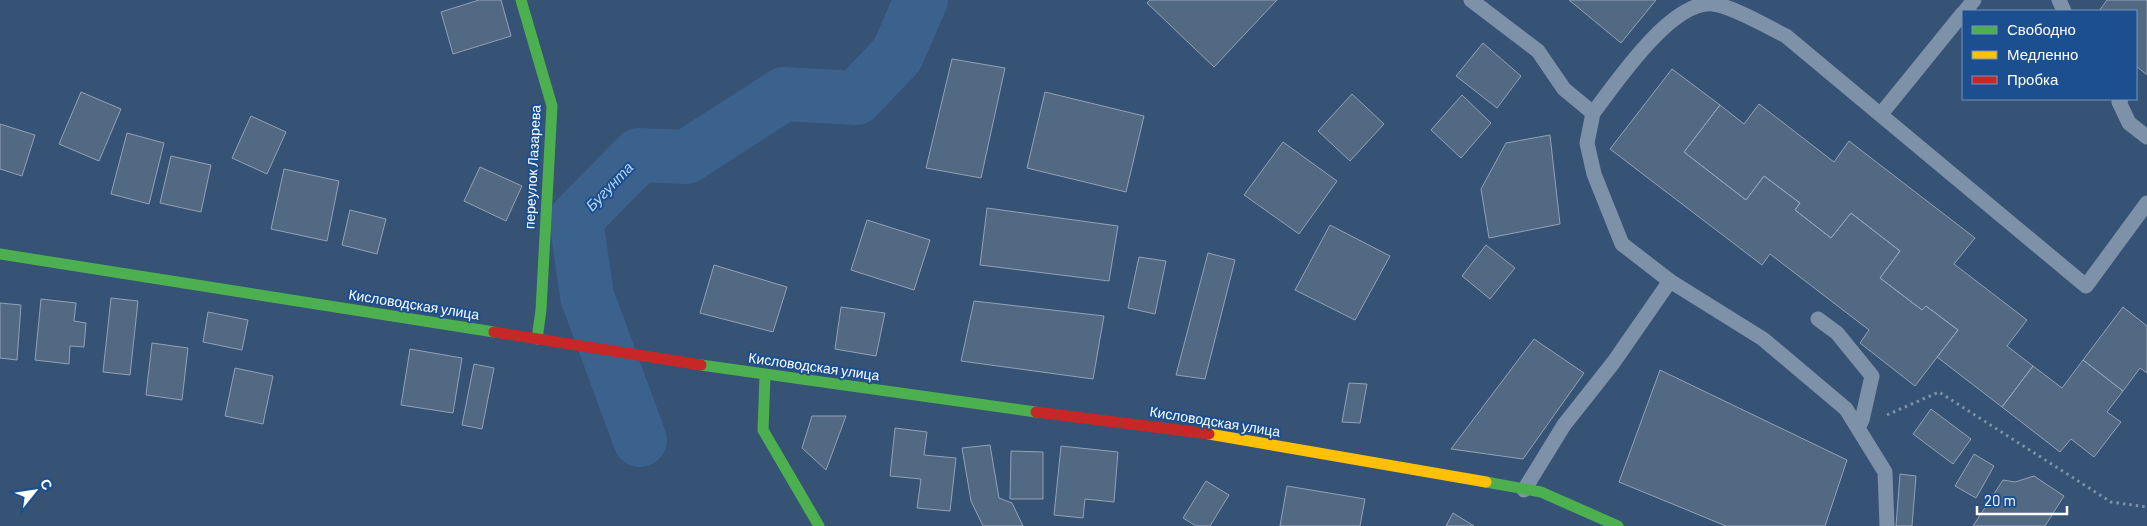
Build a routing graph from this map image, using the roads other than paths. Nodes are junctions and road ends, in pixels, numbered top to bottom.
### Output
1 (521, 0) edge
2 (1471, 0) edge
3 (1974, 0) edge
4 (1966, 10) edge
5 (1962, 14) edge
6 (2121, 100) edge
7 (1593, 113) junction
8 (1880, 114) junction
9 (2147, 137) edge
10 (2147, 203) edge
11 (0, 254) edge
12 (1670, 281) junction
13 (1818, 318) dead end
14 (538, 340) junction
15 (765, 374) junction
16 (1858, 428) junction
17 (1524, 490) junction
18 (816, 524) edge
19 (1618, 526) edge
20 (1886, 526) edge

1 - 14 street, переулок Лазарева
2 - 7 lane
3 - 4 lane
5 - 8 lane
6 - 9 lane
7 - 8 lane
7 - 12 lane
8 - 10 lane
11 - 14 street, Кисловодская улица
12 - 16 lane
12 - 17 lane
13 - 16 lane
14 - 15 street, Кисловодская улица
15 - 17 street, Кисловодская улица
15 - 18 street
16 - 20 lane
17 - 19 street, Кисловодская улица

